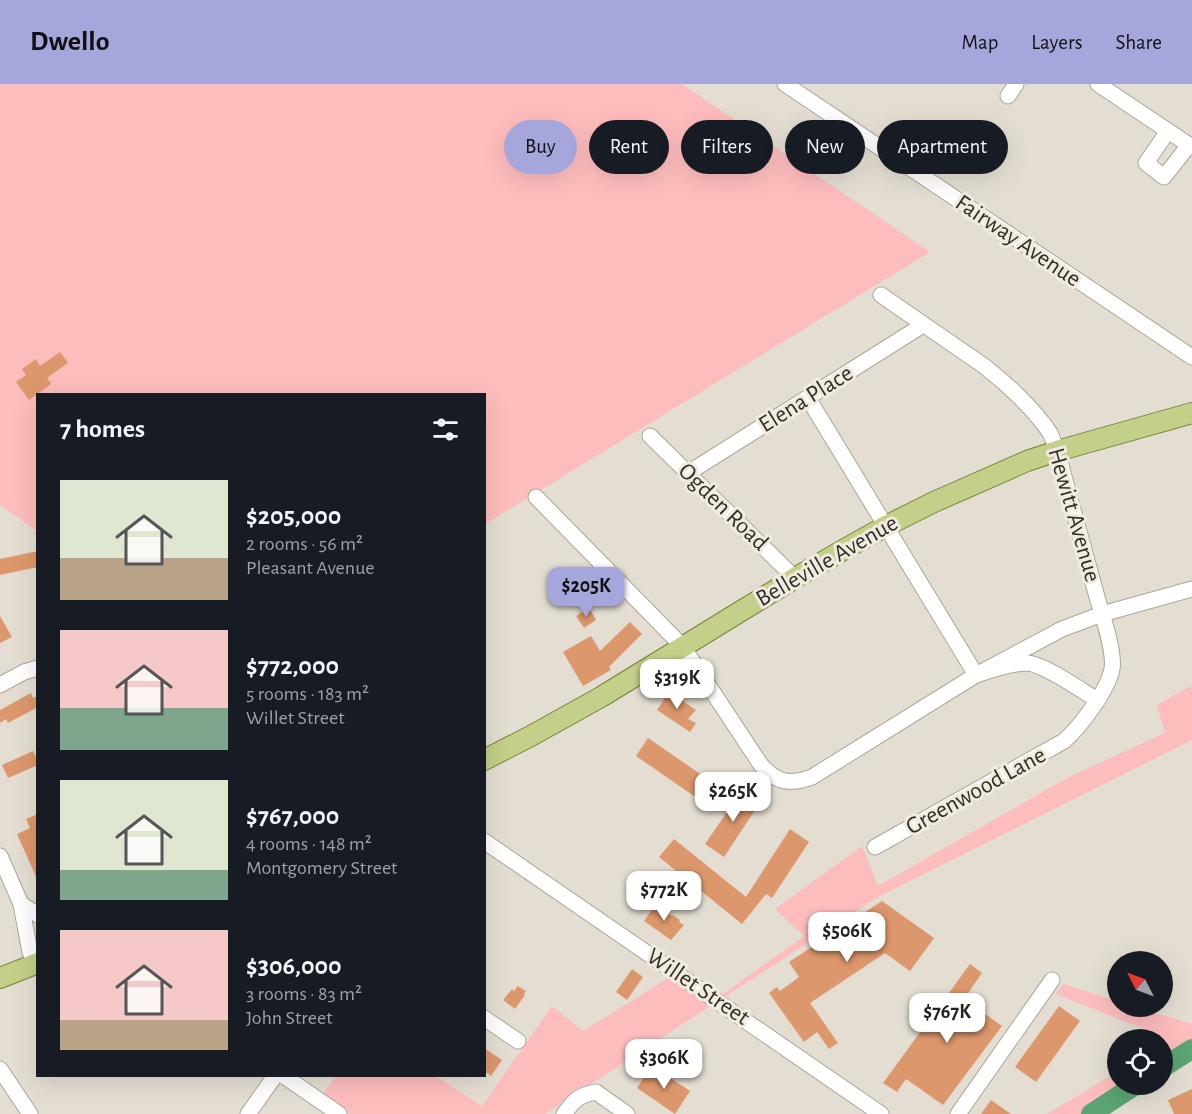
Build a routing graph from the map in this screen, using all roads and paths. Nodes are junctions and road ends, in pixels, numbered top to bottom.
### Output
1 (785, 84) edge
2 (1098, 84) edge
3 (1168, 131) junction
4 (1191, 146) edge
5 (881, 295) dead end
6 (923, 325) junction
7 (1192, 357) edge
8 (808, 398) junction
9 (1192, 413) edge
10 (650, 436) dead end
11 (1057, 451) junction
12 (688, 473) junction
13 (536, 497) dead end
14 (886, 526) junction
15 (795, 578) junction
16 (1192, 589) edge
17 (1102, 614) junction
18 (683, 647) junction
19 (36, 669) edge
20 (976, 675) junction
21 (0, 685) edge
22 (1097, 700) junction
23 (1075, 732) joint
24 (486, 759) edge
25 (486, 842) edge
26 (875, 847) dead end
27 (0, 856) edge
28 (21, 904) junction
29 (36, 914) edge
30 (36, 963) edge
31 (0, 978) edge
32 (1052, 980) dead end
33 (486, 1019) edge
34 (518, 1041) dead end
35 (0, 1069) edge
36 (274, 1077) edge
37 (285, 1077) edge
38 (30, 1114) edge
39 (248, 1114) edge
40 (339, 1114) edge
41 (564, 1114) edge
42 (627, 1114) edge
43 (881, 1114) edge
44 (958, 1114) edge

1 - 7 street, Fairway Avenue
2 - 3 street
3 - 4 street
3 - 4 street
5 - 6 street, Hewitt Avenue
6 - 8 street, Elena Place
6 - 11 street, Hewitt Avenue
8 - 12 street, Elena Place
8 - 14 street
9 - 11 main road, Belleville Avenue
10 - 12 street, Ogden Road
11 - 14 main road, Belleville Avenue
11 - 17 street, Hewitt Avenue
12 - 15 street, Ogden Road
13 - 18 street
14 - 15 main road, Belleville Avenue
14 - 20 street
15 - 18 main road, Belleville Avenue
16 - 17 street
17 - 20 street
17 - 22 street, Hewitt Avenue
18 - 20 street
18 - 24 main road, Belleville Avenue
19 - 21 street
20 - 22 street
22 - 23 street, Hewitt Avenue
23 - 26 street, Greenwood Lane
25 - 43 street, Willet Street
27 - 28 street
28 - 29 street
28 - 30 street
30 - 31 main road
32 - 44 street
33 - 34 street
35 - 38 street
36 - 39 street
37 - 40 street
41 - 42 street

